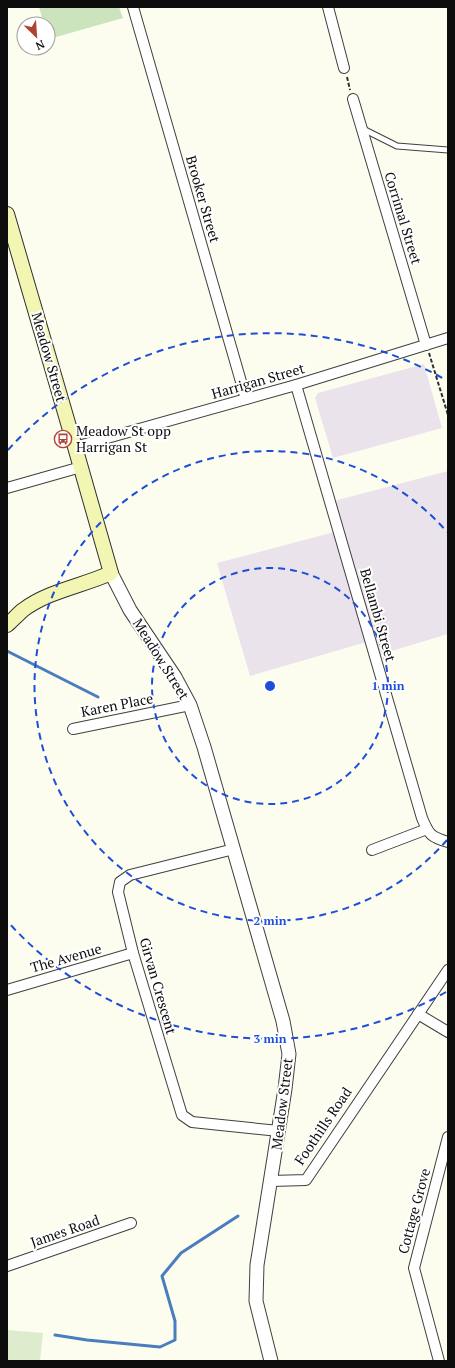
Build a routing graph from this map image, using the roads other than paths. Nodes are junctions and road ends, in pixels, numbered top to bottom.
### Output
1 (133, 7) edge
2 (328, 7) edge
3 (344, 68) road end
4 (353, 99) road end
5 (362, 128) junction
6 (448, 150) edge
7 (7, 214) edge
8 (448, 338) edge
9 (426, 345) junction
10 (296, 385) junction
11 (246, 399) junction
12 (76, 447) junction
13 (81, 467) junction
14 (7, 488) edge
15 (111, 573) junction
16 (7, 625) edge
17 (190, 705) junction
18 (73, 729) dead end
19 (427, 829) junction
20 (448, 842) edge
21 (234, 849) junction
22 (372, 850) dead end
23 (133, 954) junction
24 (448, 970) edge
25 (7, 990) edge
26 (418, 1014) junction
27 (448, 1032) edge
28 (279, 1130) junction
29 (448, 1137) edge
30 (271, 1181) junction
31 (131, 1223) dead end
32 (7, 1266) edge
33 (271, 1361) edge
34 (439, 1361) edge

1 - 11 street, Brooker Street
2 - 3 street
4 - 5 street, Corrimal Street
5 - 6 lane
5 - 9 street, Corrimal Street
7 - 12 main road, Meadow Street
8 - 9 street, Harrigan Street
9 - 10 street, Harrigan Street
10 - 11 street, Harrigan Street
10 - 19 street, Bellambi Street
11 - 12 street, Harrigan Street
12 - 13 main road, Meadow Street
13 - 14 street
13 - 15 main road, Meadow Street
15 - 16 main road
15 - 17 street, Meadow Street
17 - 18 street, Karen Place
17 - 21 street, Meadow Street
19 - 20 street
19 - 22 street
21 - 23 street, Girvan Crescent
21 - 28 street, Meadow Street
23 - 25 street, The Avenue
23 - 28 street, Girvan Crescent
24 - 26 street, Foothills Road
26 - 27 street
26 - 30 street, Foothills Road
28 - 30 street, Meadow Street
29 - 34 street, Cottage Grove
30 - 33 street
31 - 32 street, James Road

